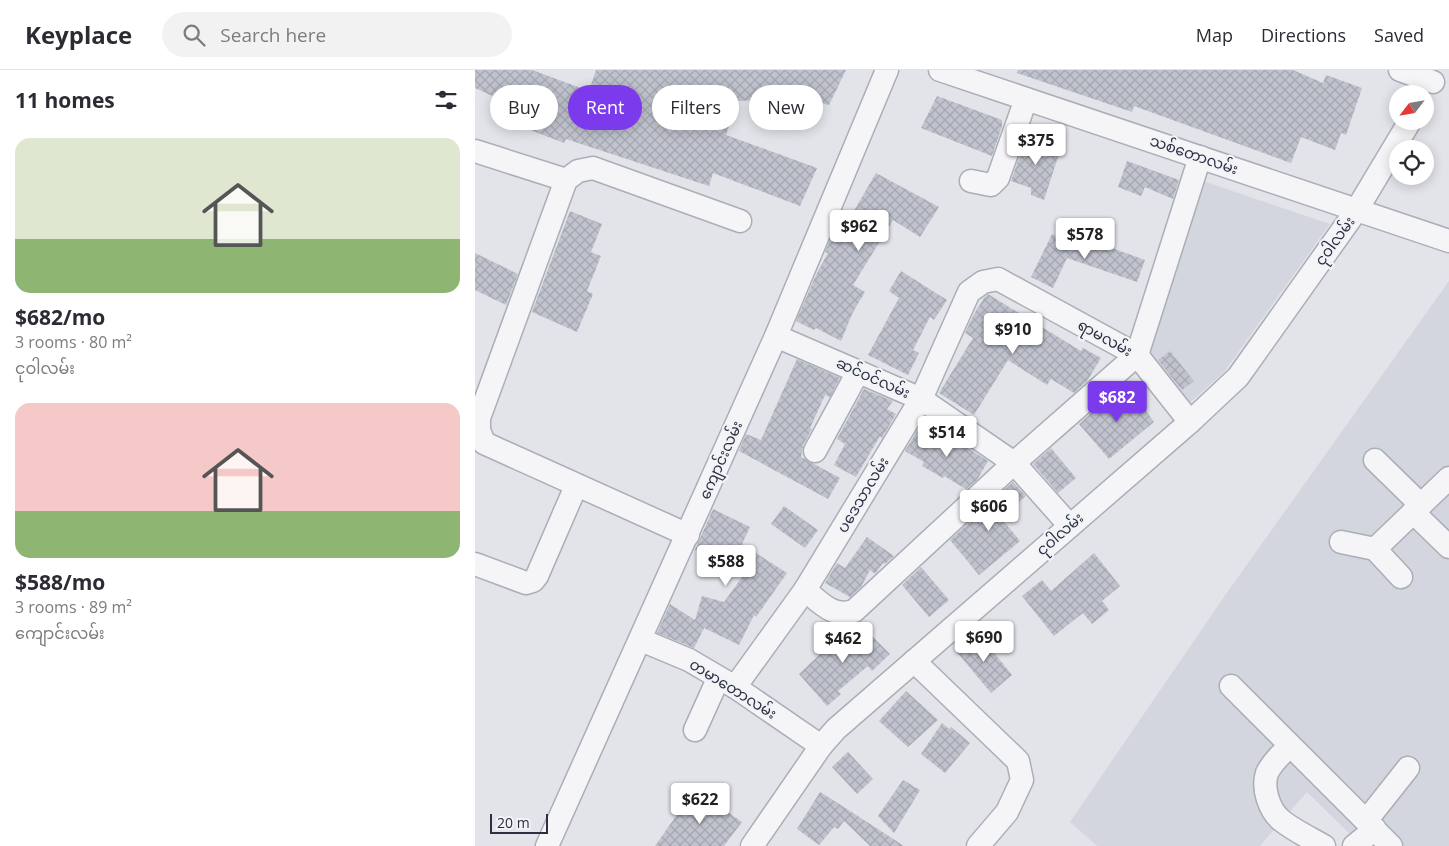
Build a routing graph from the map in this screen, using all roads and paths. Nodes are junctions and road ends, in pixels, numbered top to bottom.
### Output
1 (887, 70) edge
2 (940, 70) edge
3 (1400, 70) edge
4 (1433, 82) edge
5 (1026, 99) junction
6 (1405, 130) edge
7 (475, 151) edge
8 (1200, 157) junction
9 (566, 180) junction
10 (971, 181) dead end
11 (1357, 211) junction
12 (740, 221) dead end
13 (1449, 241) edge
14 (998, 279) joint
15 (776, 336) junction
16 (1137, 355) junction
17 (859, 372) junction
18 (921, 399) junction
19 (1190, 422) junction
20 (815, 451) dead end
21 (1375, 460) dead end
22 (1014, 463) junction
23 (1449, 478) edge
24 (576, 486) junction
25 (1417, 509) junction
26 (1071, 526) junction
27 (688, 536) junction
28 (1341, 542) dead end
29 (1449, 547) edge
30 (1375, 549) junction
31 (475, 564) edge
32 (1401, 577) dead end
33 (805, 590) junction
34 (641, 640) junction
35 (914, 661) junction
36 (727, 683) junction
37 (1231, 686) dead end
38 (695, 730) dead end
39 (821, 746) junction
40 (1290, 746) junction
41 (1407, 768) dead end
42 (1371, 825) junction
43 (547, 846) edge
44 (752, 846) edge
45 (978, 846) edge
46 (1324, 846) edge
47 (1354, 846) edge
48 (1391, 846) edge

1 - 15 street, ကျောင်းလမ်း
2 - 5 street, သစ်တောလမ်း
3 - 4 street
5 - 8 street, သစ်တောလမ်း
5 - 10 street
6 - 11 street, ငုဝါလမ်း
7 - 9 street
8 - 11 street, သစ်တောလမ်း
8 - 16 street
9 - 12 street
9 - 24 street
11 - 13 street, သစ်တောလမ်း
11 - 19 street, ငုဝါလမ်း
14 - 16 street, ရာမလမ်း
14 - 18 street, ပဒေသာလမ်း
15 - 17 street, ဆင်ဝင်လမ်း
15 - 27 street, ကျောင်းလမ်း
16 - 19 street, ရာမလမ်း
16 - 22 street
17 - 18 street, ဆင်ဝင်လမ်း
17 - 20 street
18 - 22 street, ဆင်ဝင်လမ်း
18 - 33 street, ပဒေသာလမ်း
19 - 26 street, ငုဝါလမ်း
21 - 25 street
22 - 26 street, ဆင်ဝင်လမ်း
22 - 33 street
23 - 25 street
24 - 27 street
24 - 31 street
25 - 29 street
25 - 30 street
26 - 35 street, ငုဝါလမ်း
27 - 34 street, ကျောင်းလမ်း
28 - 30 street
30 - 32 street
33 - 36 street, ပဒေသာလမ်း
34 - 36 street, တမာတောလမ်း
34 - 43 street, ကျောင်းလမ်း
35 - 39 street, ငုဝါလမ်း
35 - 45 street
36 - 38 street, ပဒေသာလမ်း
36 - 39 street, တမာတောလမ်း
37 - 40 street
39 - 44 street, ငုဝါလမ်း
40 - 42 street
40 - 46 street
41 - 42 street
42 - 47 street
42 - 48 street

